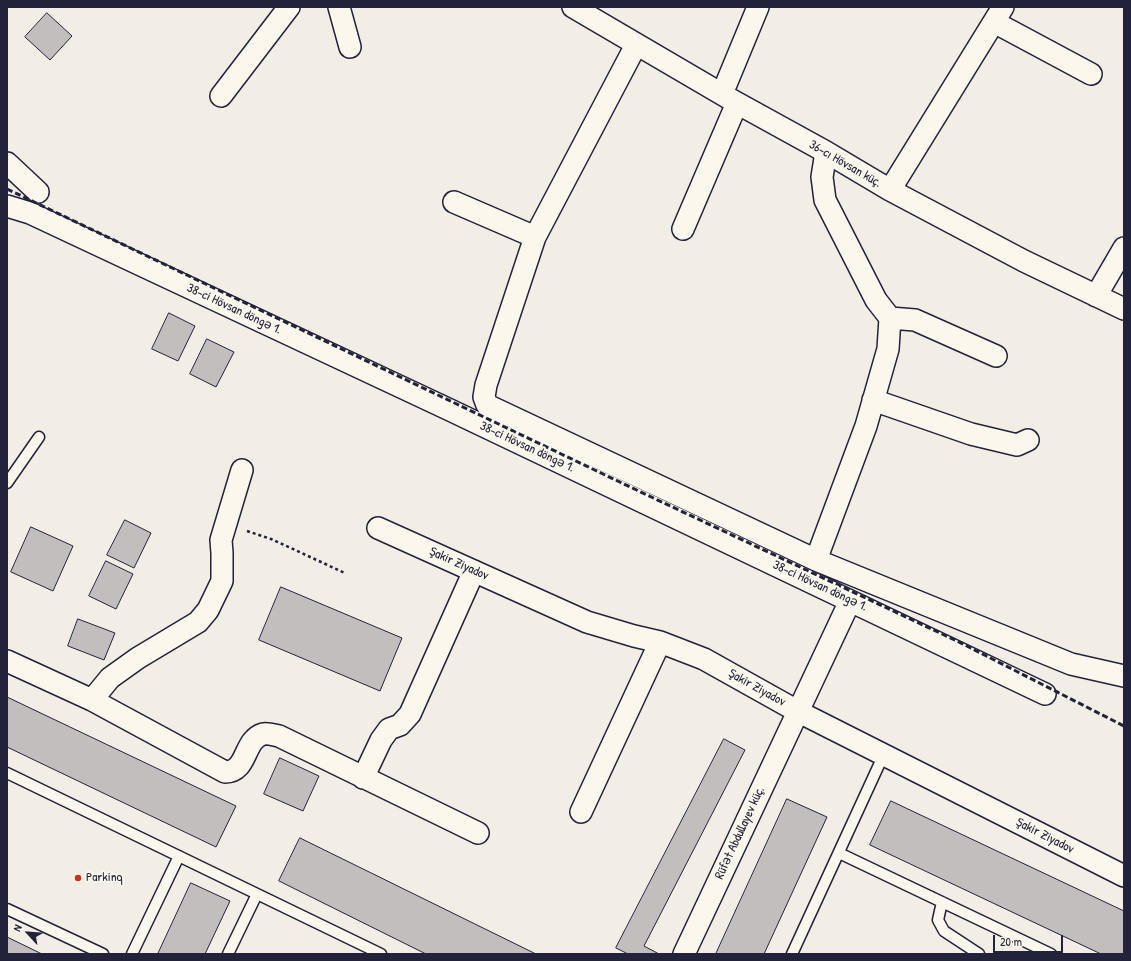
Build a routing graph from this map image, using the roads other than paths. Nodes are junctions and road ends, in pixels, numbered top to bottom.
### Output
1 (289, 7) edge
2 (339, 7) edge
3 (573, 7) edge
4 (758, 7) edge
5 (999, 14) edge
6 (636, 45) junction
7 (350, 47) dead end
8 (1091, 74) dead end
9 (221, 96) dead end
10 (730, 99) junction
11 (826, 152) junction
12 (7, 163) edge
13 (890, 190) junction
14 (38, 192) dead end
15 (454, 202) dead end
16 (7, 206) edge
17 (683, 229) dead end
18 (535, 237) junction
19 (1124, 248) edge
20 (1096, 296) junction
21 (1124, 309) edge
22 (890, 318) junction
23 (996, 356) dead end
24 (873, 400) junction
25 (39, 437) dead end
26 (1028, 440) dead end
27 (242, 470) dead end
28 (7, 483) edge
29 (378, 528) dead end
30 (816, 560) junction
31 (474, 571) junction
32 (850, 601) junction
33 (660, 642) junction
34 (7, 661) edge
35 (1124, 676) edge
36 (1045, 694) dead end
37 (92, 700) junction
38 (797, 711) junction
39 (884, 754) junction
40 (7, 773) edge
41 (363, 778) junction
42 (581, 812) dead end
43 (478, 833) dead end
44 (839, 854) junction
45 (179, 856) junction
46 (1124, 876) edge
47 (258, 894) junction
48 (942, 902) junction
49 (7, 909) edge
50 (103, 954) edge
51 (132, 954) edge
52 (228, 954) edge
53 (381, 954) edge
54 (684, 954) edge
55 (792, 954) edge
56 (979, 954) edge
57 (1051, 954) edge

1 - 9 street
2 - 7 street
3 - 6 street, 36-cı Hövsan küç.
4 - 10 street
5 - 8 street
5 - 13 street
6 - 10 street, 36-cı Hövsan küç.
6 - 18 street
10 - 11 street, 36-cı Hövsan küç.
10 - 17 street
11 - 13 street, 36-cı Hövsan küç.
11 - 22 street
12 - 14 street
13 - 20 street, 36-cı Hövsan küç.
15 - 18 street
16 - 32 street, 38-ci Hövsan döngə 1.
18 - 30 street
19 - 20 street
20 - 21 street, 36-cı Hövsan küç.
22 - 23 street
22 - 24 street
24 - 26 street
24 - 30 street
25 - 28 lane
27 - 37 street
29 - 31 street, Şakir Ziyadov
30 - 35 street
31 - 33 street, Şakir Ziyadov
31 - 41 street
32 - 36 street, 38-ci Hövsan döngə 1.
32 - 38 street, Rüfət Abdullayev küç.
33 - 38 street, Şakir Ziyadov
33 - 42 street
34 - 37 street
37 - 41 street
38 - 39 street, Şakir Ziyadov
38 - 54 street, Rüfət Abdullayev küç.
39 - 44 lane
39 - 46 street, Şakir Ziyadov
40 - 45 lane
41 - 43 street
44 - 48 lane
44 - 55 lane
45 - 47 lane
45 - 51 lane
47 - 52 lane
47 - 53 lane
48 - 56 lane
48 - 57 lane
49 - 50 lane

